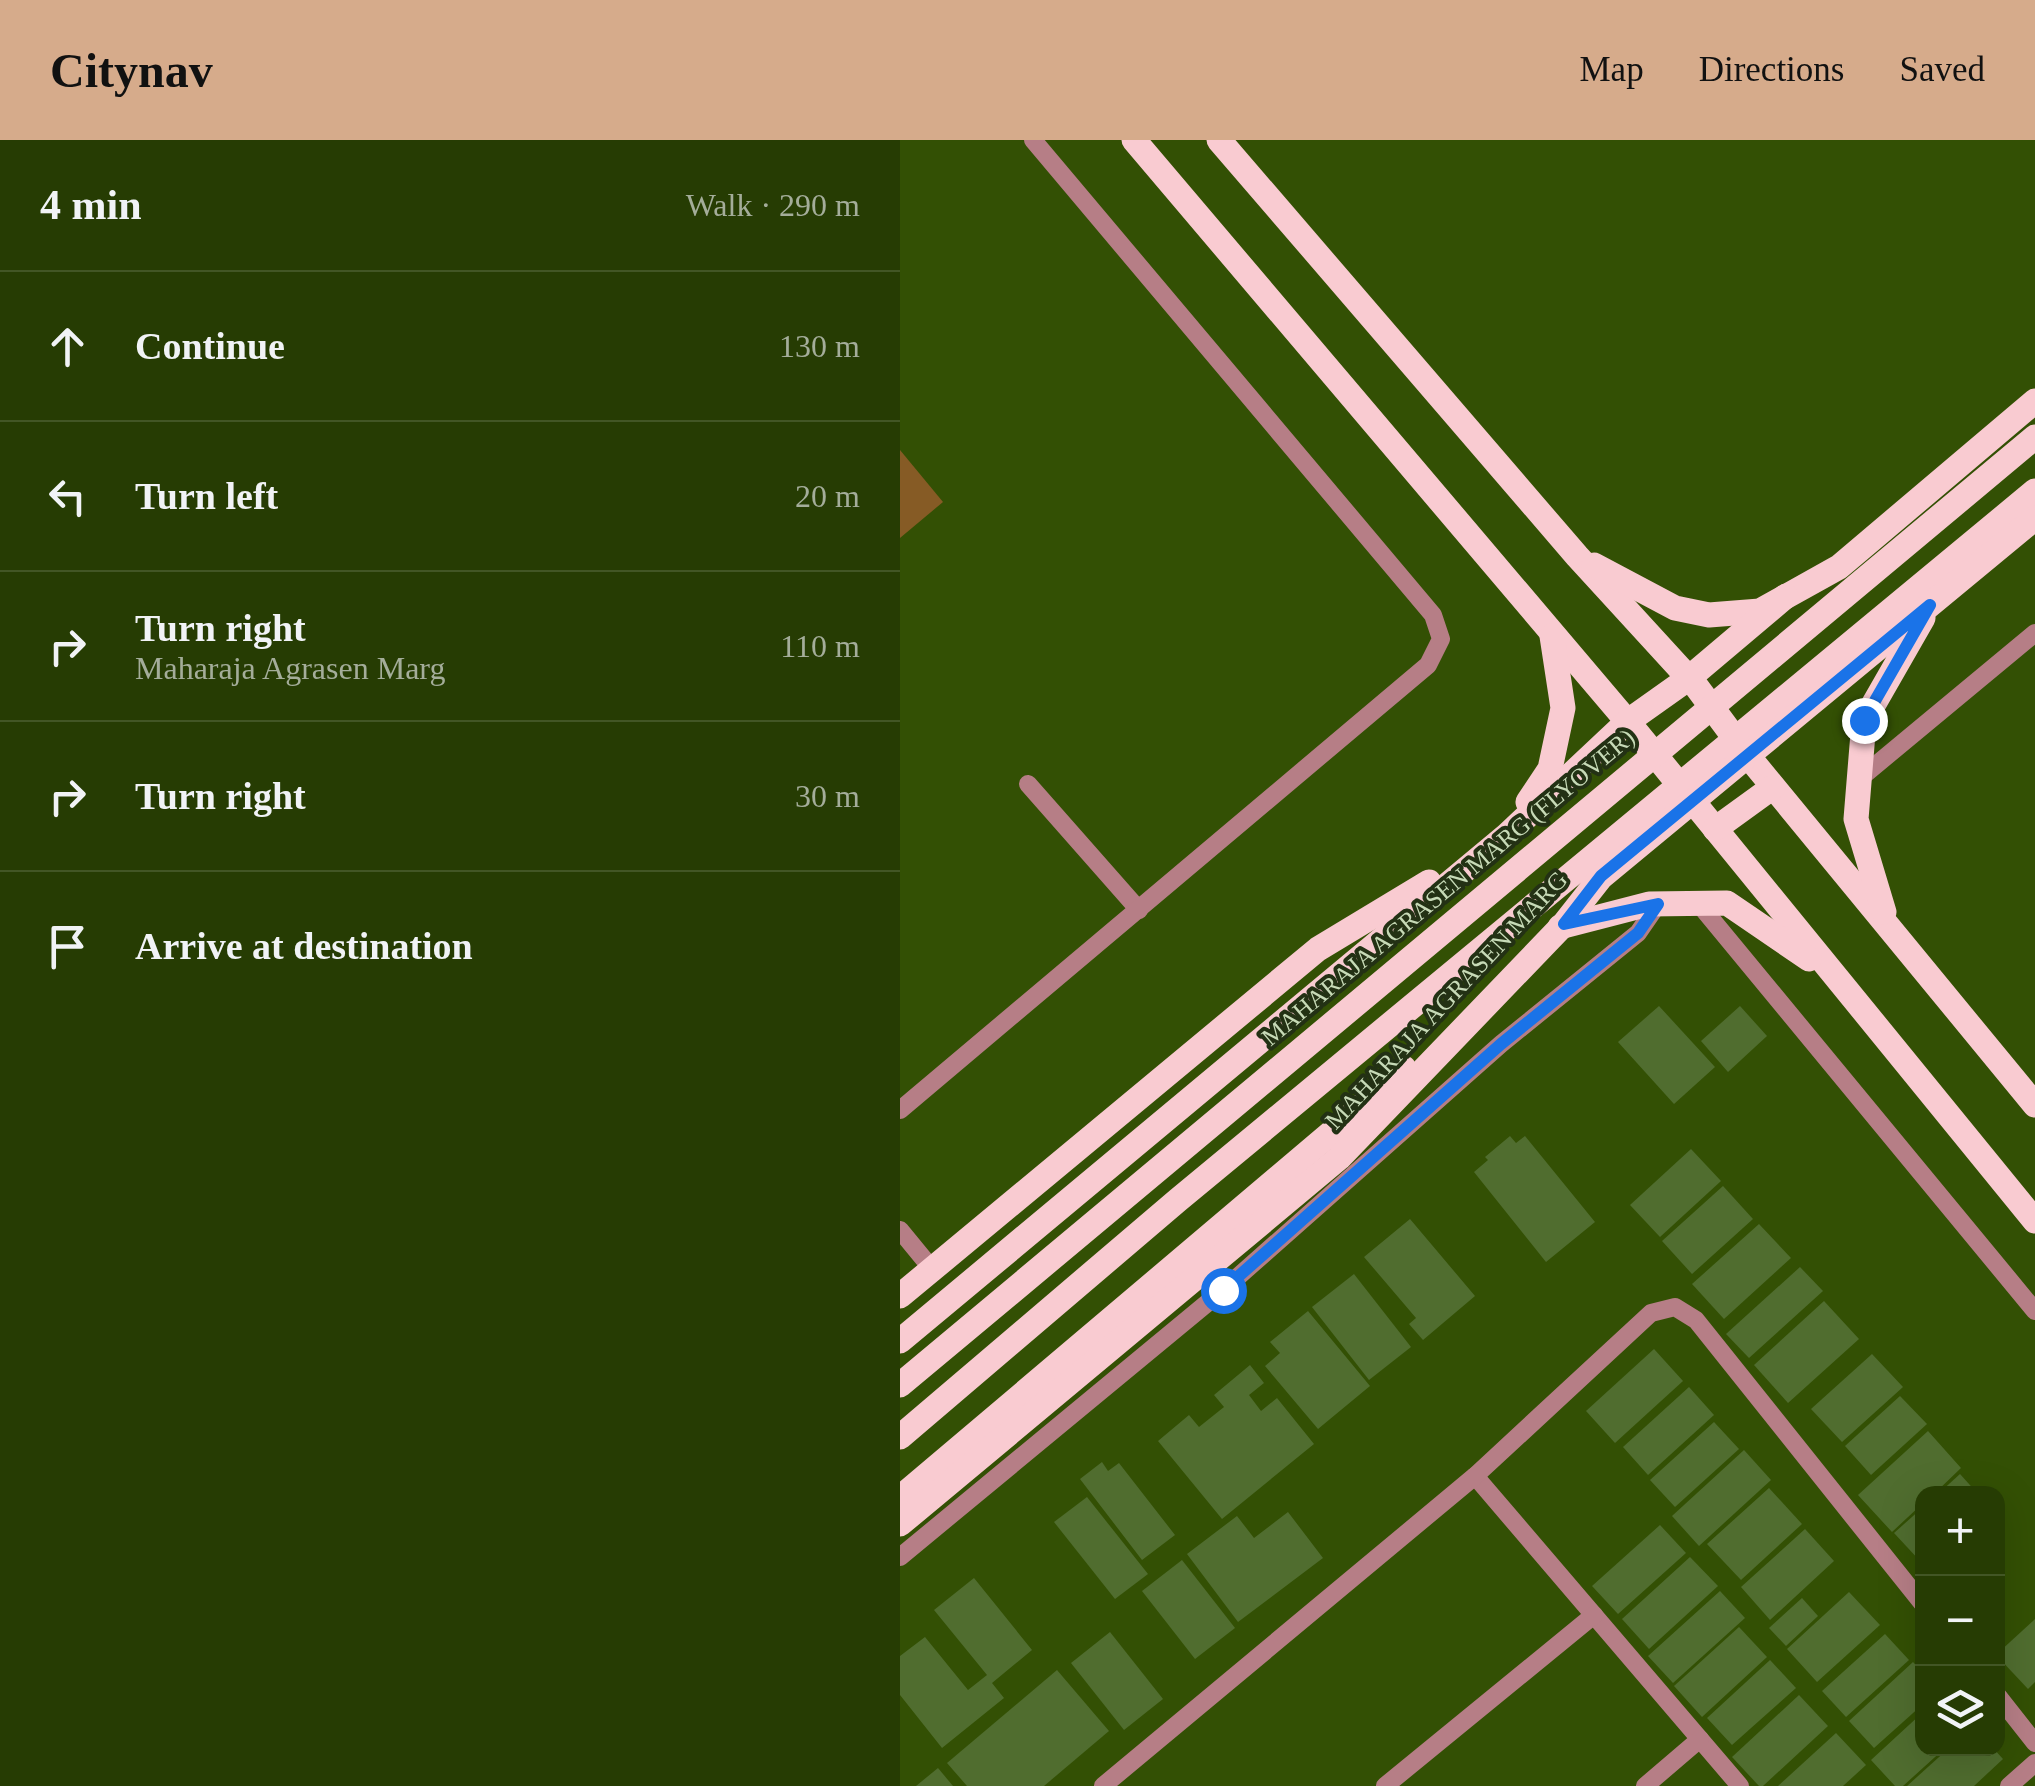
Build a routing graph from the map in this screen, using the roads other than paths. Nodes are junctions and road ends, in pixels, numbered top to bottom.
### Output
1 (1033, 140) edge
2 (1134, 140) edge
3 (1219, 140) edge
4 (2035, 401) edge
5 (2035, 437) edge
6 (2035, 491) edge
7 (2035, 518) edge
8 (1577, 556) junction
9 (1786, 596) junction
10 (1930, 605) junction
11 (2035, 633) edge
12 (1552, 636) junction
13 (1690, 678) junction
14 (1627, 722) junction
15 (1748, 756) junction
16 (1859, 779) junction
17 (1028, 784) dead end
18 (1773, 786) junction
19 (1692, 802) junction
20 (1715, 829) junction
21 (1507, 835) junction
22 (1658, 904) junction
23 (1699, 904) junction
24 (1138, 910) junction
25 (1564, 924) junction
26 (1888, 927) junction
27 (1834, 976) junction
28 (2035, 1105) edge
29 (900, 1110) edge
30 (2035, 1221) edge
31 (900, 1230) edge
32 (932, 1269) junction
33 (900, 1296) edge
34 (2035, 1311) edge
35 (900, 1342) edge
36 (900, 1385) edge
37 (900, 1436) edge
38 (1475, 1476) junction
39 (900, 1498) edge
40 (900, 1524) edge
41 (900, 1557) edge
42 (1915, 1593) edge
43 (1594, 1615) junction
44 (2005, 1705) edge
45 (1700, 1740) junction
46 (2035, 1743) edge
47 (2035, 1763) edge
48 (1109, 1784) edge
49 (1385, 1786) edge
50 (1644, 1786) edge
51 (1740, 1786) edge
52 (2009, 1786) edge

1 - 24 street
2 - 12 main road
3 - 8 main road
4 - 9 main road
5 - 36 main road, MAHARAJA AGRASEN MARG (FLYOVER)
6 - 37 main road
7 - 10 main road, MAHARAJA AGRASEN MARG
8 - 9 main road
8 - 13 main road
9 - 13 main road
10 - 15 main road, MAHARAJA AGRASEN MARG
10 - 16 main road
11 - 16 street
12 - 14 main road
12 - 21 main road
13 - 14 main road
13 - 15 main road
14 - 19 main road
14 - 21 main road
15 - 18 main road
15 - 19 main road, MAHARAJA AGRASEN MARG
16 - 26 main road
17 - 24 street
18 - 20 main road
18 - 26 main road
19 - 20 main road
19 - 25 main road, MAHARAJA AGRASEN MARG
20 - 27 main road
21 - 32 main road
21 - 35 main road
22 - 23 main road
22 - 25 main road
22 - 41 street
23 - 27 main road
23 - 34 street
24 - 29 street
25 - 39 main road
25 - 40 main road, MAHARAJA AGRASEN MARG
26 - 28 main road
27 - 30 main road
31 - 32 street
32 - 33 main road
38 - 42 street
38 - 43 street
38 - 48 street
43 - 45 street
43 - 49 street
44 - 46 street
45 - 50 street
45 - 51 street
47 - 52 street

